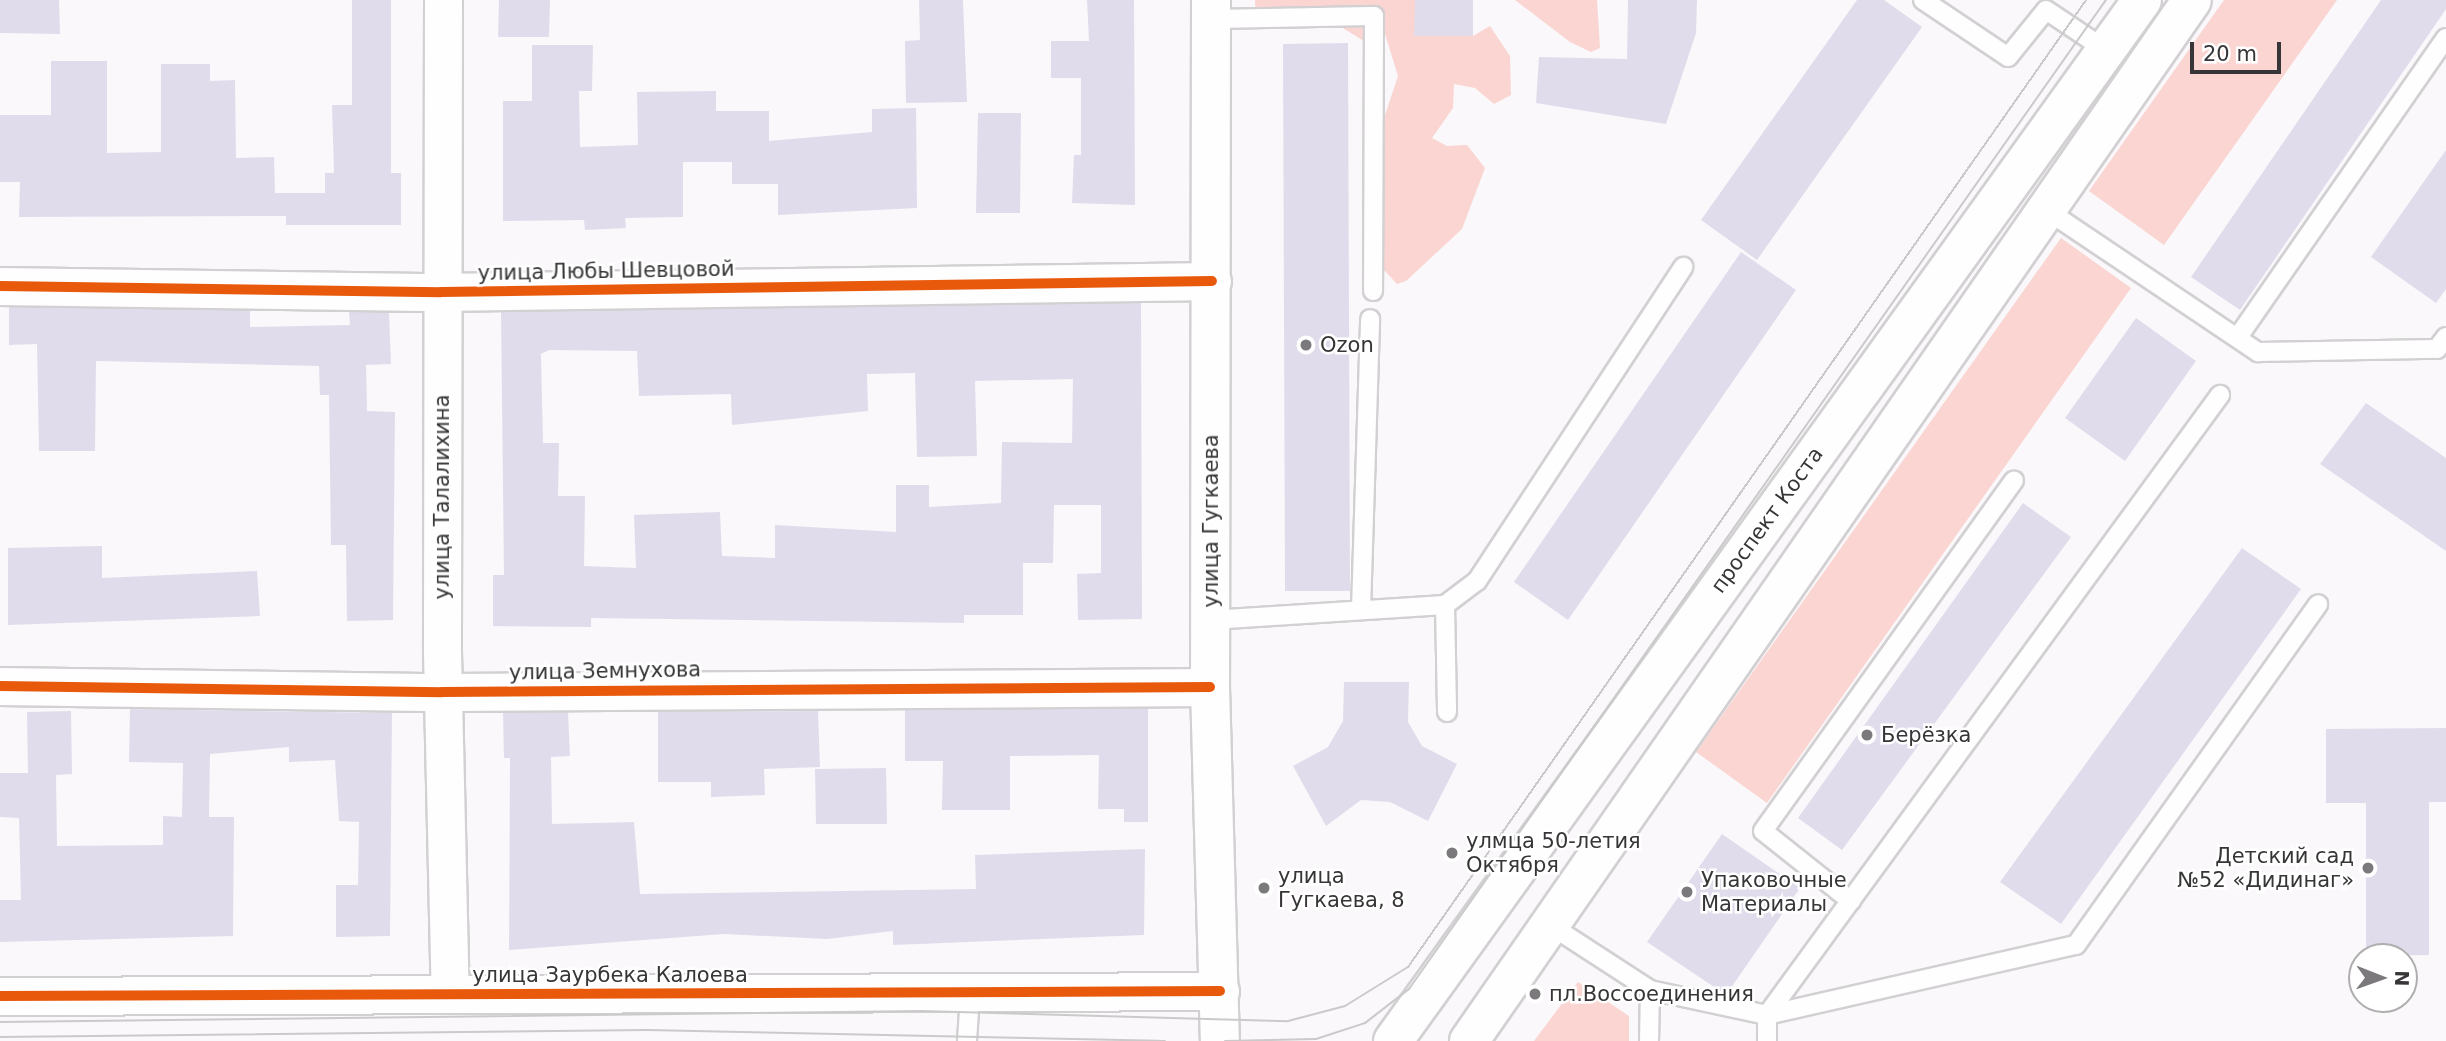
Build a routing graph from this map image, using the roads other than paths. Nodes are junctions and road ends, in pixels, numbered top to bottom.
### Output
1 (443, 0) edge
2 (1923, 0) edge
3 (2142, 0) edge
4 (2192, 0) edge
5 (1211, 9) edge
6 (2446, 38) edge
7 (2106, 50) junction
8 (2045, 209) junction
9 (1684, 267) dead end
10 (1212, 281) junction
11 (0, 286) edge
12 (1373, 291) dead end
13 (441, 292) junction
14 (1370, 319) dead end
15 (2238, 337) junction
16 (2443, 347) edge
17 (2220, 395) dead end
18 (2014, 481) dead end
19 (2318, 604) dead end
20 (1446, 605) junction
21 (1362, 610) junction
22 (1211, 620) junction
23 (0, 686) edge
24 (1210, 687) junction
25 (442, 692) junction
26 (1447, 712) dead end
27 (1851, 901) junction
28 (1547, 923) junction
29 (1650, 990) junction
30 (1220, 991) junction
31 (450, 994) junction
32 (970, 994) junction
33 (0, 996) edge
34 (1768, 1015) junction
35 (967, 1041) edge
36 (1220, 1041) edge
37 (1393, 1041) edge
38 (1469, 1041) edge
39 (1649, 1041) edge
40 (1767, 1041) edge

1 - 13 street, улица Талалихина
2 - 7 lane
3 - 7 main road, проспект Коста
4 - 8 main road
5 - 10 main road, улица Гугкаева
5 - 12 lane
6 - 15 lane
7 - 37 main road, проспект Коста
8 - 15 lane
8 - 28 main road
9 - 20 lane
10 - 13 street, улица Любы Шевцовой
10 - 22 main road, улица Гугкаева
11 - 13 street, улица Любы Шевцовой
13 - 25 street, улица Талалихина
14 - 21 lane
15 - 16 lane
17 - 27 lane
18 - 27 lane
19 - 34 lane
20 - 21 lane
20 - 26 lane
21 - 22 lane
22 - 24 main road, улица Гугкаева
23 - 25 street, улица Земнухова
24 - 25 street, улица Земнухова
24 - 30 main road, улица Гугкаева
25 - 31 street, улица Талалихина
27 - 34 lane
28 - 29 lane
28 - 38 main road
29 - 34 lane
29 - 39 lane
30 - 32 street, улица Заурбека Калоева
30 - 36 main road, улица Гугкаева
31 - 32 street, улица Заурбека Калоева
31 - 33 street, улица Заурбека Калоева
32 - 35 lane
34 - 40 lane

